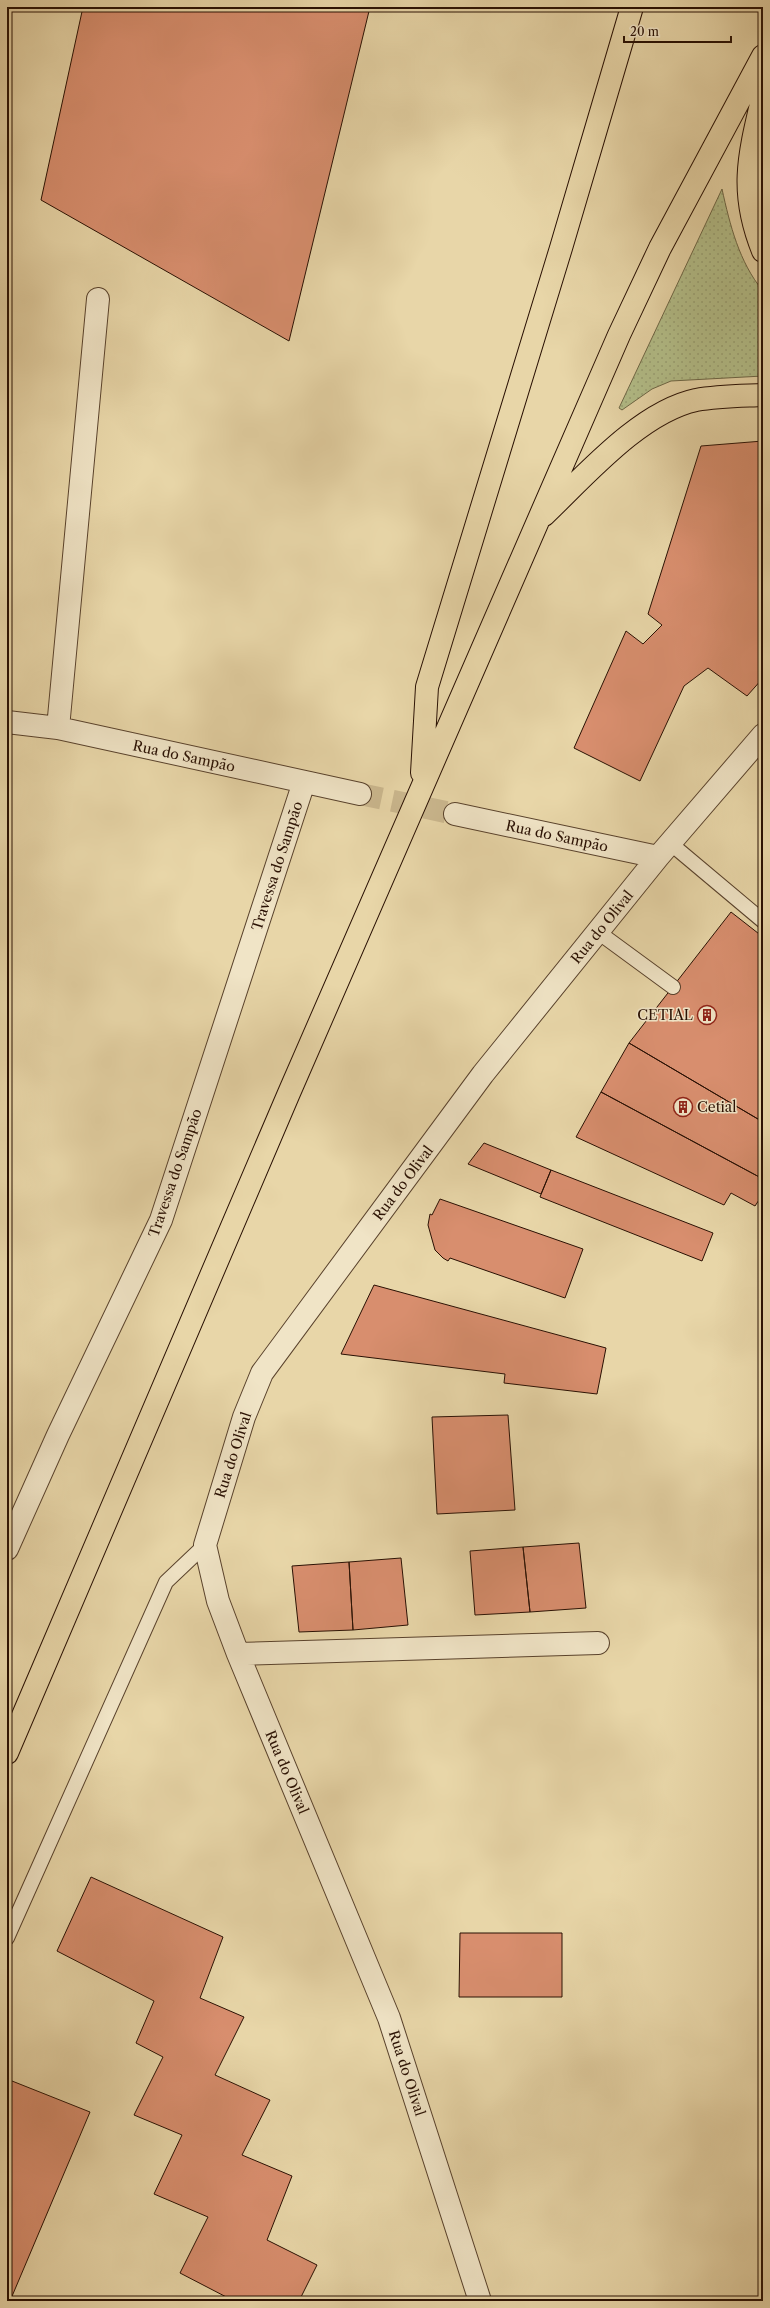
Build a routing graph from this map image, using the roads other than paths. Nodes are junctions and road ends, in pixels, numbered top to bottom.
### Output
1 (632, 7) edge
2 (763, 56) edge
3 (763, 96) edge
4 (763, 251) edge
5 (98, 299) dead end
6 (763, 395) edge
7 (536, 523) junction
8 (7, 722) edge
9 (58, 728) junction
10 (763, 735) edge
11 (304, 782) junction
12 (422, 787) junction
13 (360, 794) tunnel mouth
14 (455, 814) tunnel mouth
15 (664, 850) junction
16 (763, 921) edge
17 (598, 932) junction
18 (672, 987) dead end
19 (205, 1545) junction
20 (7, 1549) edge
21 (598, 1643) dead end
22 (238, 1654) junction
23 (7, 1753) edge
24 (7, 1938) edge
25 (480, 2301) edge

1 - 12 main road
2 - 7 main road
3 - 4 main road
5 - 9 street
6 - 7 main road
7 - 12 main road
8 - 9 street, Rua do Sampão
9 - 11 street, Rua do Sampão
10 - 15 street, Rua do Olival
11 - 13 street, Rua do Sampão
11 - 20 street, Travessa do Sampão
12 - 23 main road
14 - 15 street, Rua do Sampão
15 - 16 lane
15 - 17 street, Rua do Olival
17 - 18 lane
17 - 19 street, Rua do Olival
19 - 22 street, Rua do Olival
19 - 24 lane
21 - 22 street
22 - 25 street, Rua do Olival

